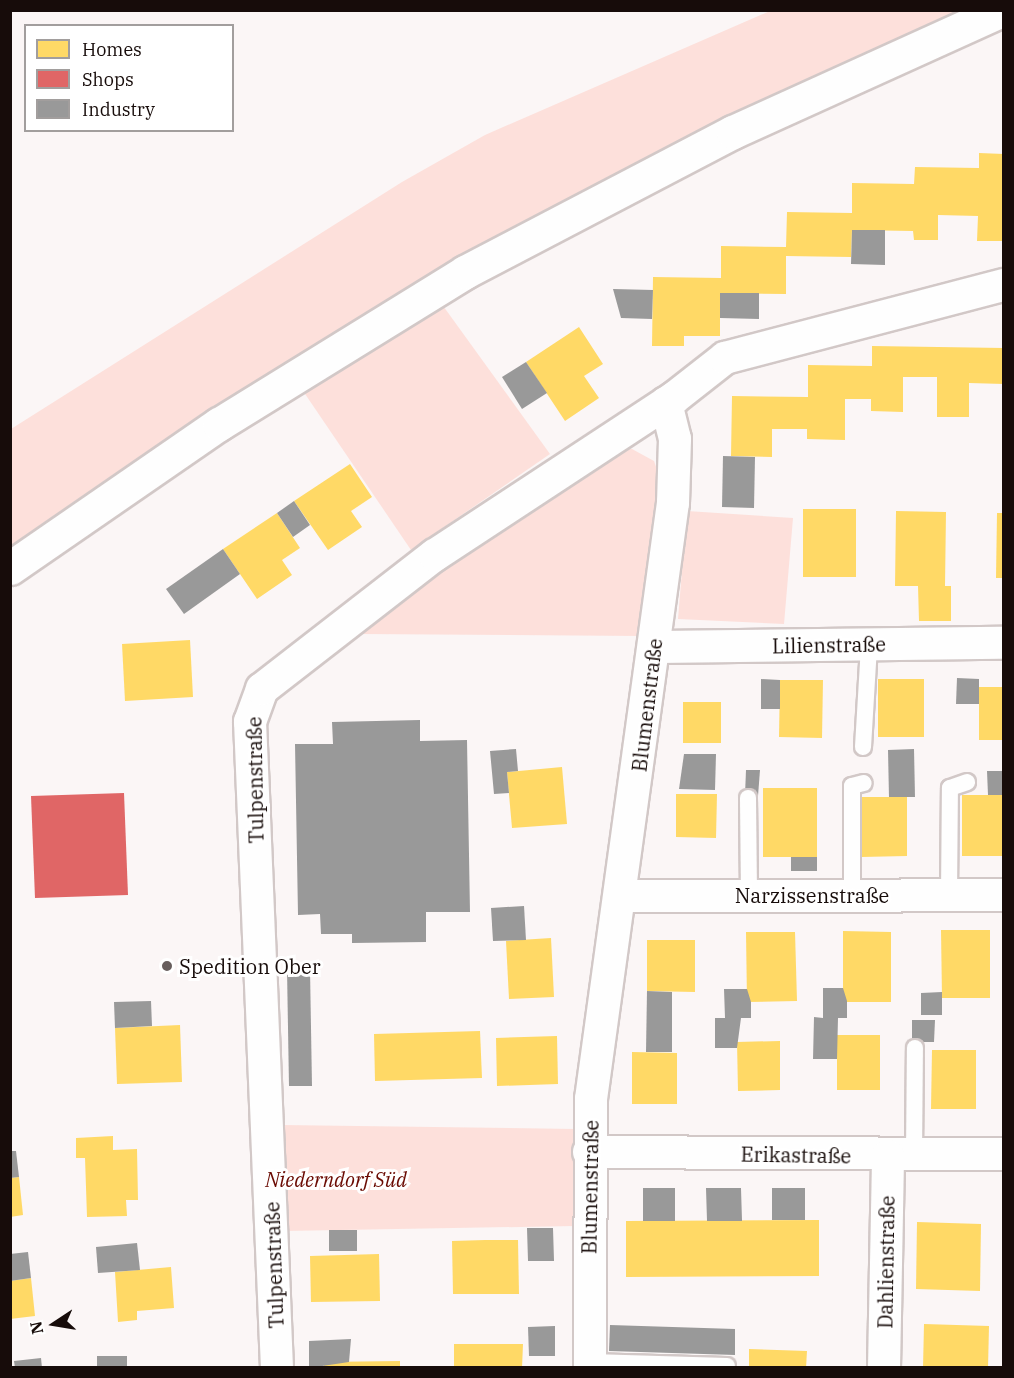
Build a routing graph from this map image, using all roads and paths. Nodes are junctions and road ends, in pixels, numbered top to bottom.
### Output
1 (1002, 10) edge
2 (1004, 285) edge
3 (666, 403) junction
4 (10, 568) edge
5 (1004, 643) edge
6 (869, 645) junction
7 (654, 647) junction
8 (863, 747) dead end
9 (967, 782) dead end
10 (864, 783) dead end
11 (748, 798) dead end
12 (949, 895) junction
13 (1004, 895) edge
14 (621, 896) junction
15 (749, 896) junction
16 (852, 896) junction
17 (915, 1048) dead end
18 (589, 1152) junction
19 (1004, 1154) edge
20 (901, 1156) junction
21 (590, 1365) edge
22 (727, 1366) dead end
23 (277, 1368) edge
24 (884, 1368) edge

1 - 4 main road
2 - 3 street
3 - 7 street, Blumenstraße
3 - 23 street, Tulpenstraße
5 - 6 street, Lilienstraße
6 - 7 street, Lilienstraße
6 - 8 lane
7 - 14 street, Blumenstraße
9 - 12 lane
10 - 16 lane
11 - 15 lane
12 - 13 street, Narzissenstraße
12 - 16 street, Narzissenstraße
14 - 15 street, Narzissenstraße
14 - 18 street, Blumenstraße
15 - 16 street, Narzissenstraße
17 - 20 lane
18 - 20 street, Erikastraße
18 - 21 street, Blumenstraße
19 - 20 street, Erikastraße
20 - 24 street, Dahlienstraße
21 - 22 lane

